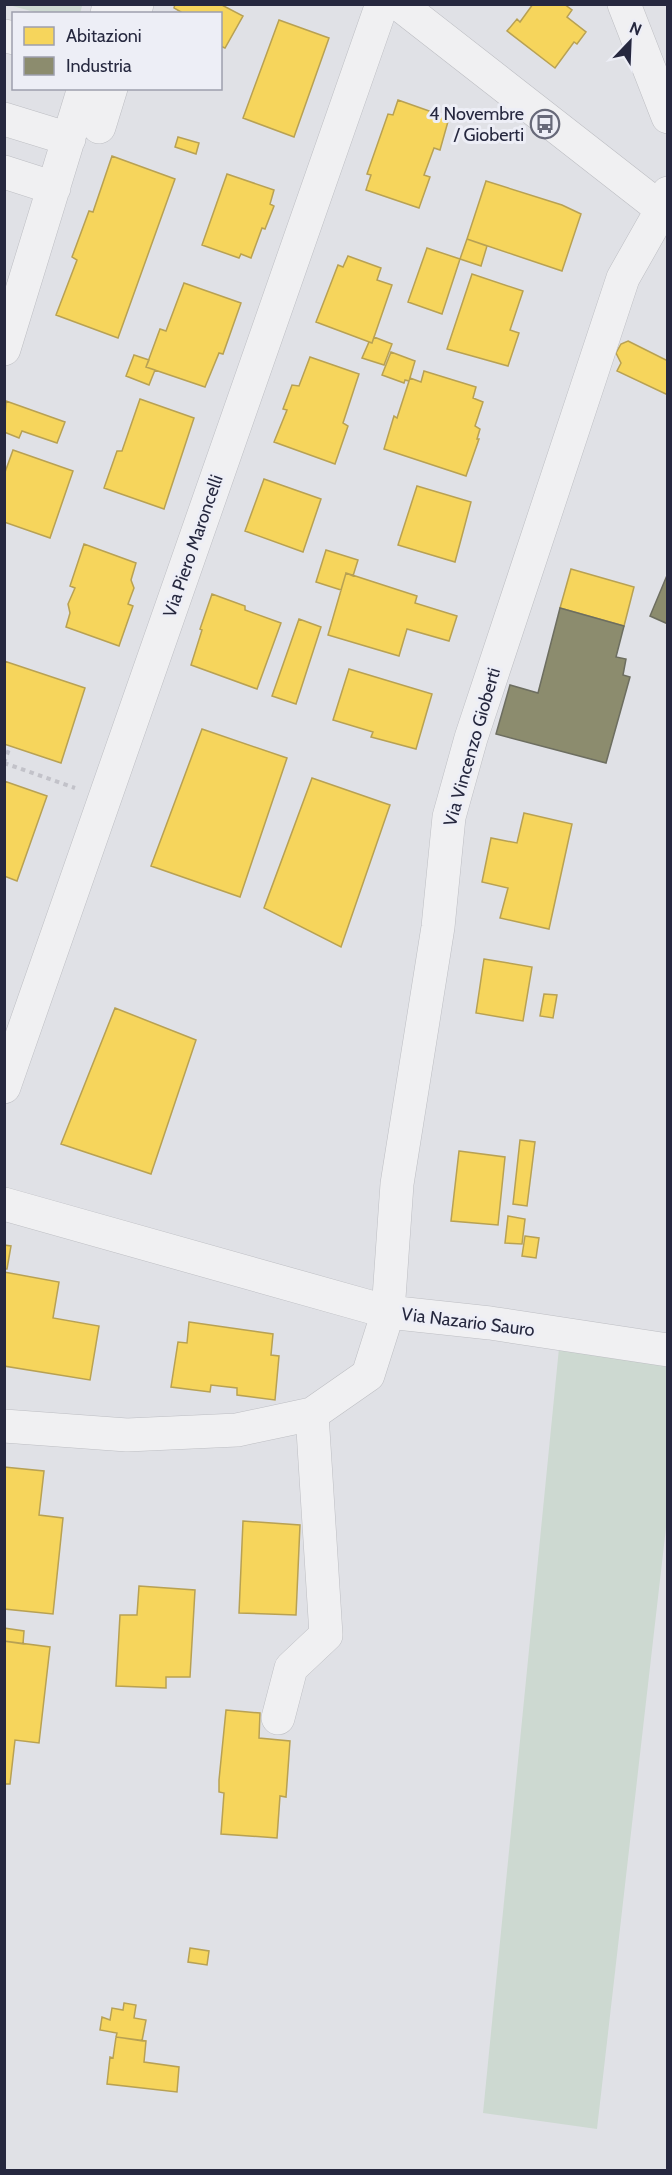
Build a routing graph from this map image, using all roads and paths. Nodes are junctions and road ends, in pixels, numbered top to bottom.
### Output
1 (382, 4) edge
2 (399, 4) edge
3 (624, 4) edge
4 (84, 90) edge
5 (110, 90) edge
6 (668, 117) edge
7 (4, 119) edge
8 (84, 133) junction
9 (4, 172) edge
10 (54, 188) junction
11 (666, 205) edge
12 (4, 349) edge
13 (9, 749) dead end
14 (4, 763) edge
15 (105, 798) junction
16 (4, 1087) edge
17 (4, 1204) edge
18 (388, 1312) junction
19 (668, 1350) edge
20 (312, 1414) junction
21 (4, 1426) edge
22 (278, 1718) dead end

1 - 15 street, Via Piero Maroncelli
2 - 11 street
3 - 6 street
4 - 8 street
5 - 8 street
7 - 8 street
8 - 10 street
9 - 10 street
10 - 12 street
11 - 18 street, Via Vincenzo Gioberti
13 - 14 path
14 - 15 path
15 - 16 street, Via Piero Maroncelli
17 - 18 street
18 - 19 street, Via Nazario Sauro
18 - 20 street, Via Nazario Sauro
20 - 21 street, Via Nazario Sauro
20 - 22 street

